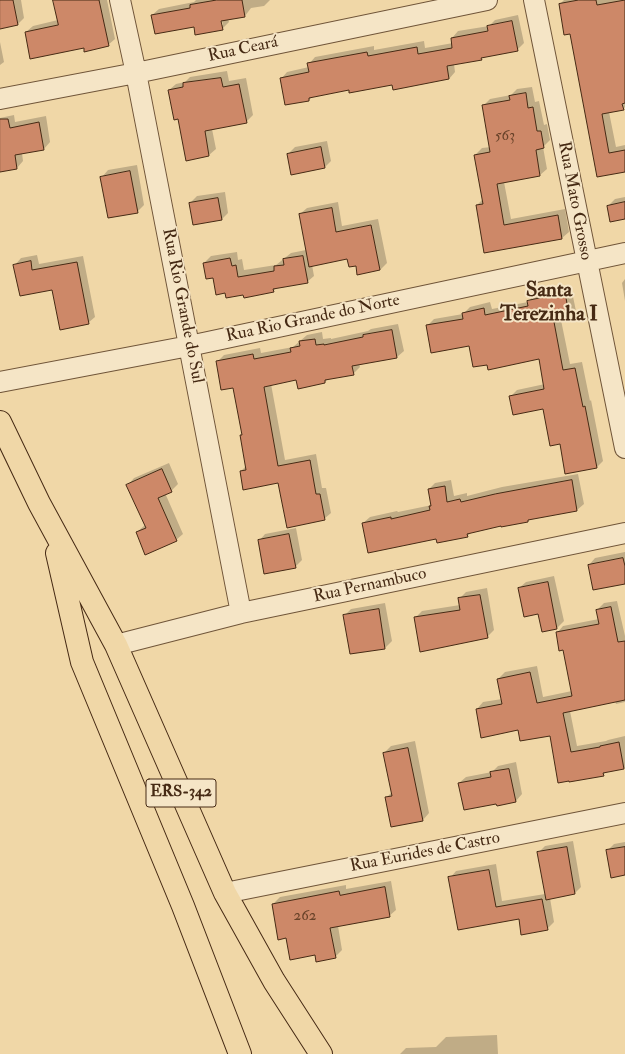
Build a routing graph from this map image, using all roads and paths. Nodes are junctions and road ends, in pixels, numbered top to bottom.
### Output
1 (120, 0) edge
2 (487, 0) edge
3 (534, 0) edge
4 (136, 73) junction
5 (0, 99) edge
6 (625, 253) edge
7 (587, 261) junction
8 (189, 346) junction
9 (0, 382) edge
10 (0, 422) edge
11 (625, 448) edge
12 (51, 526) junction
13 (625, 533) edge
14 (241, 613) junction
15 (116, 645) junction
16 (625, 813) edge
17 (225, 893) junction
18 (240, 1054) edge
19 (321, 1054) edge

1 - 4 street, Rua Rio Grande do Sul
2 - 4 street, Rua Ceará
3 - 7 street, Rua Mato Grosso
4 - 5 street, Rua Ceará
4 - 8 street, Rua Rio Grande do Sul
6 - 7 street, Rua Rio Grande do Norte
7 - 8 street, Rua Rio Grande do Norte
7 - 11 street, Rua Mato Grosso
8 - 9 street, Rua Rio Grande do Norte
8 - 14 street, Rua Rio Grande do Sul
10 - 12 main road, ERS-342
12 - 15 main road, ERS-342
12 - 18 main road, ERS-342
13 - 14 street, Rua Pernambuco
14 - 15 street, Rua Pernambuco
15 - 17 main road, ERS-342
16 - 17 street, Rua Eurides de Castro
17 - 19 main road, ERS-342

